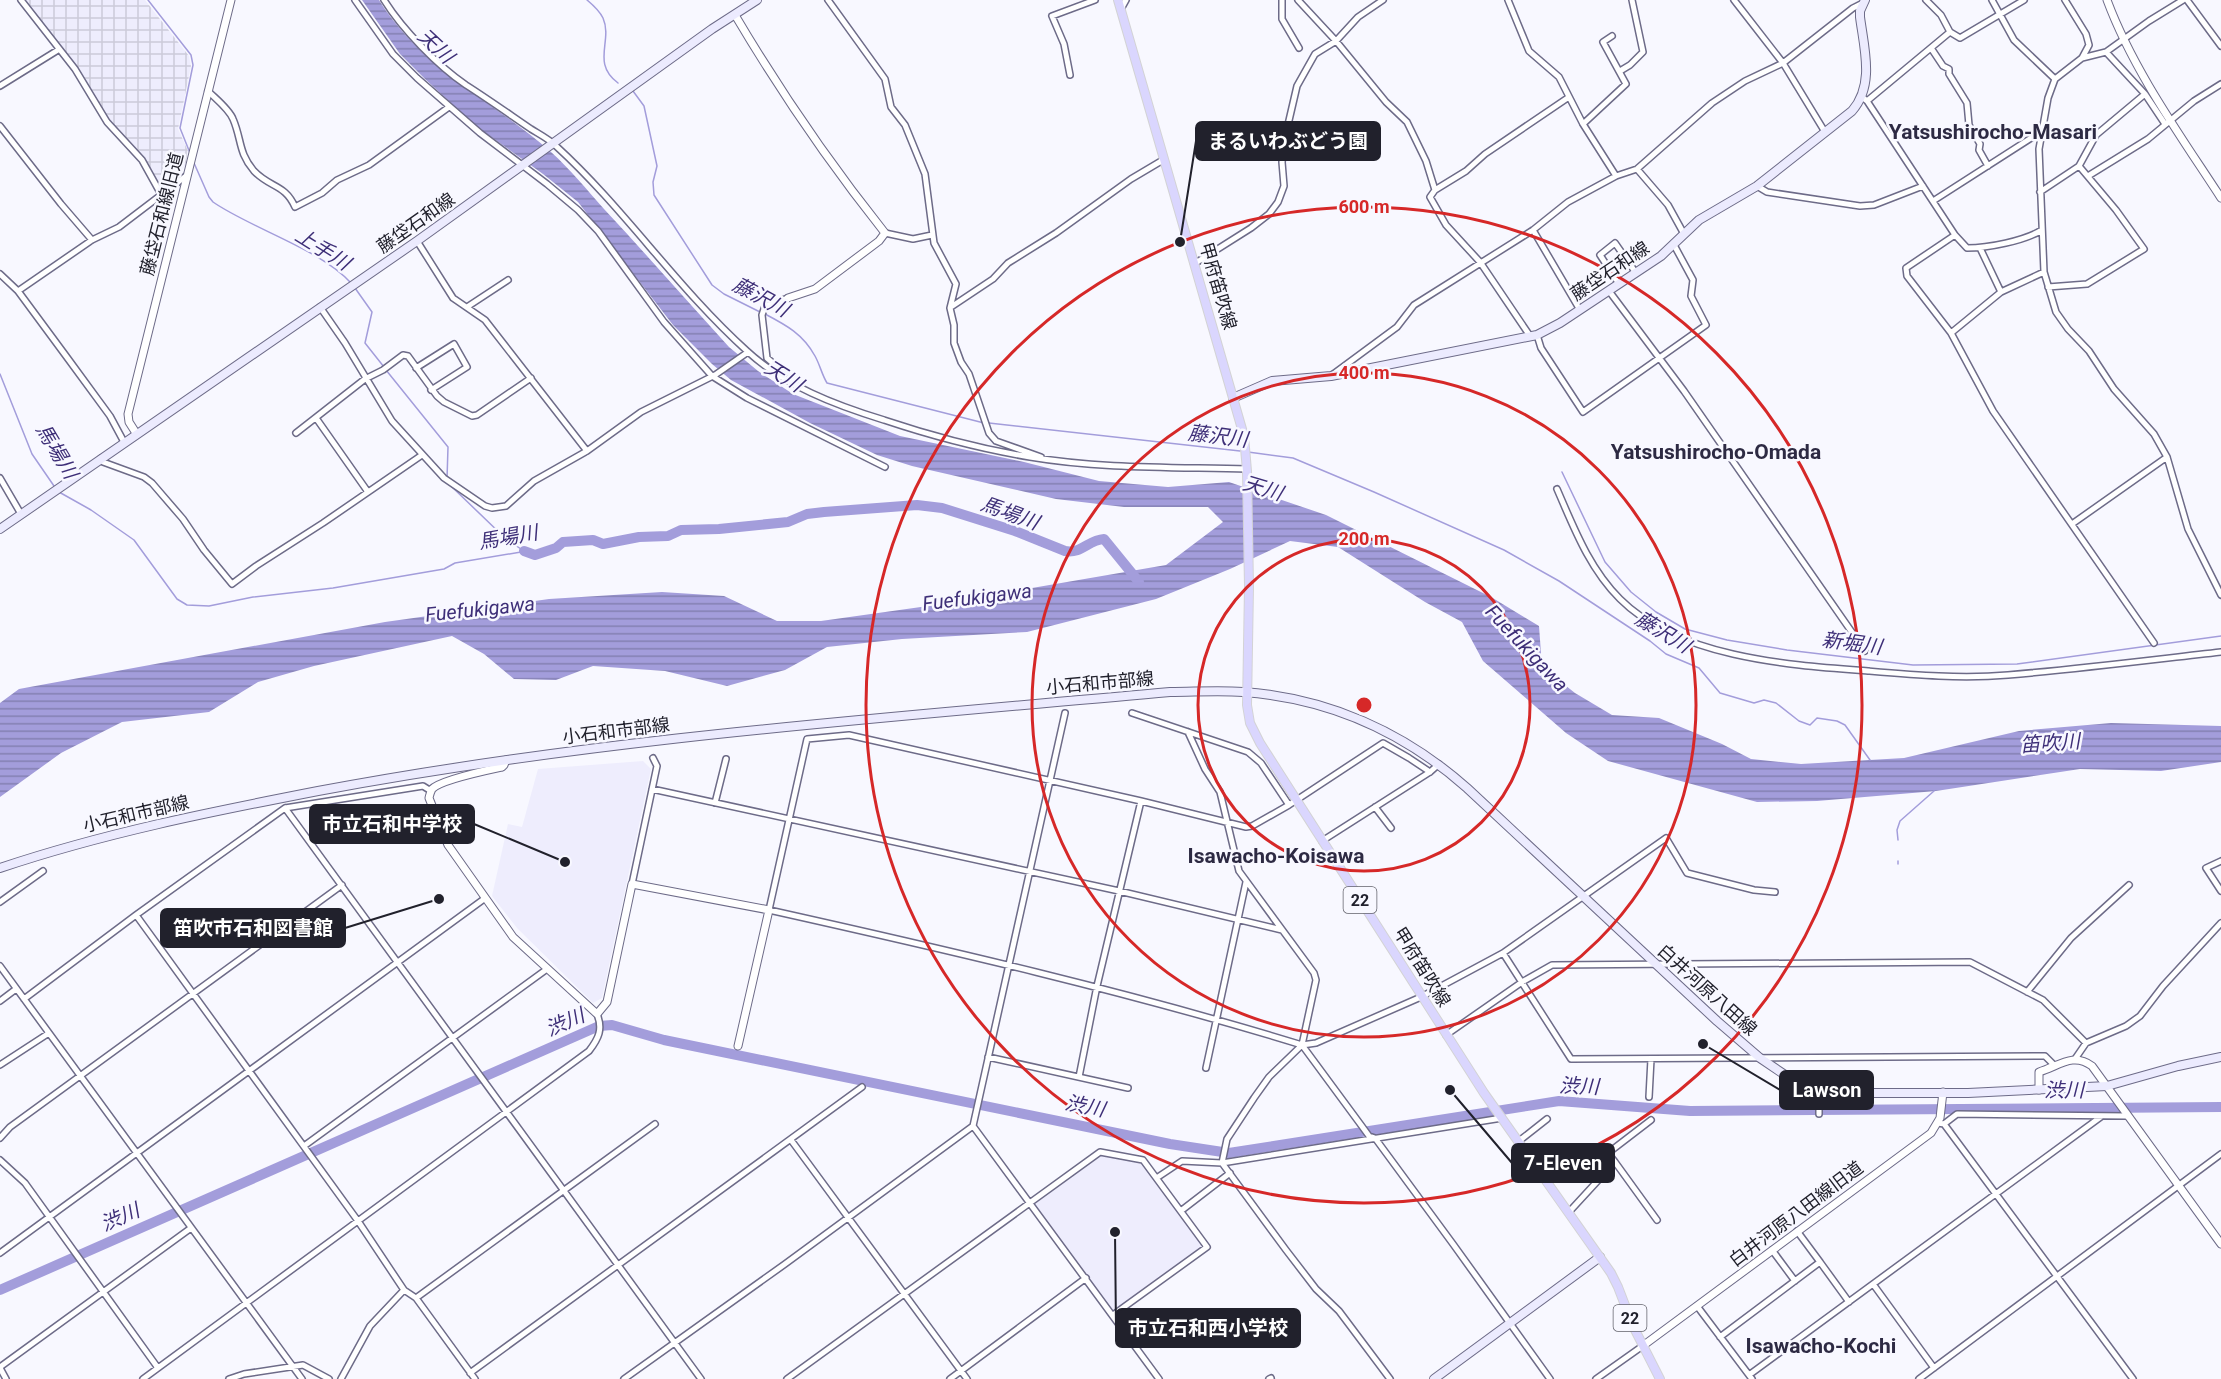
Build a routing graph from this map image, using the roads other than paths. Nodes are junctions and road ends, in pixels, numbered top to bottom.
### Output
1 (21, 0) edge
2 (231, 0) edge
3 (355, 0) edge
4 (384, 0) edge
5 (757, 0) edge
6 (828, 0) edge
7 (1095, 0) edge
8 (1126, 0) edge
9 (1282, 0) edge
10 (1298, 0) edge
11 (1383, 0) edge
12 (1508, 0) edge
13 (1632, 0) edge
14 (1734, 0) edge
15 (1926, 0) edge
16 (1992, 0) edge
17 (2024, 0) edge
18 (2065, 0) edge
19 (2107, 0) edge
20 (2185, 0) edge
21 (1864, 2) edge
22 (1120, 4) edge
23 (735, 15) junction
24 (2000, 15) junction
25 (1950, 32) junction
26 (1612, 36) dead end
27 (1336, 41) junction
28 (2123, 41) junction
29 (2221, 46) edge
30 (1299, 48) dead end
31 (1931, 48) junction
32 (58, 50) junction
33 (2106, 52) junction
34 (2082, 58) junction
35 (1783, 63) junction
36 (1620, 71) junction
37 (1070, 75) dead end
38 (2055, 79) junction
39 (2221, 84) edge
40 (0, 87) edge
41 (208, 91) junction
42 (2145, 94) junction
43 (1569, 97) junction
44 (1865, 99) junction
45 (449, 107) junction
46 (2168, 121) junction
47 (1583, 124) junction
48 (0, 126) edge
49 (2042, 131) junction
50 (1825, 132) junction
51 (552, 144) junction
52 (1163, 160) junction
53 (523, 165) junction
54 (2079, 165) junction
55 (1988, 166) junction
56 (1637, 169) junction
57 (186, 176) junction
58 (1616, 176) junction
59 (2088, 176) junction
60 (1757, 186) junction
61 (1923, 186) junction
62 (1435, 189) junction
63 (2040, 192) junction
64 (162, 196) junction
65 (2221, 198) edge
66 (1933, 201) junction
67 (1533, 230) junction
68 (2042, 230) junction
69 (885, 233) junction
70 (1684, 234) junction
71 (932, 235) junction
72 (1955, 235) junction
73 (92, 240) junction
74 (417, 241) junction
75 (1674, 245) junction
76 (1980, 248) junction
77 (1480, 262) junction
78 (1194, 264) junction
79 (2044, 272) junction
80 (1636, 273) junction
81 (0, 274) edge
82 (508, 280) dead end
83 (1619, 284) junction
84 (2048, 287) junction
85 (18, 291) junction
86 (1609, 291) junction
87 (2001, 292) junction
88 (788, 298) joint
89 (320, 307) junction
90 (467, 307) junction
91 (950, 308) junction
92 (1580, 310) junction
93 (1951, 333) junction
94 (1533, 336) junction
95 (746, 353) junction
96 (1660, 358) junction
97 (416, 368) junction
98 (714, 376) junction
99 (1331, 376) junction
100 (531, 378) junction
101 (784, 378) junction
102 (366, 379) junction
103 (431, 390) junction
104 (1233, 398) junction
105 (316, 417) junction
106 (136, 433) junction
107 (296, 433) dead end
108 (124, 442) junction
109 (586, 451) junction
110 (423, 455) junction
111 (2168, 457) junction
112 (100, 458) junction
113 (1046, 459) junction
114 (885, 467) dead end
115 (1247, 468) junction
116 (0, 478) edge
117 (1557, 489) dead end
118 (368, 492) junction
119 (21, 514) junction
120 (2072, 524) junction
121 (0, 529) edge
122 (2221, 595) edge
123 (2154, 642) dead end
124 (1865, 651) dead end
125 (2221, 652) edge
126 (1246, 688) junction
127 (1065, 713) dead end
128 (1132, 713) dead end
129 (1188, 732) junction
130 (653, 758) dead end
131 (726, 759) dead end
132 (506, 760) junction
133 (1439, 764) junction
134 (1430, 772) junction
135 (1049, 780) junction
136 (652, 789) junction
137 (431, 791) junction
138 (1141, 801) junction
139 (716, 802) junction
140 (1292, 802) junction
141 (1376, 807) junction
142 (285, 808) junction
143 (789, 818) junction
144 (1228, 823) junction
145 (1391, 828) dead end
146 (1322, 841) junction
147 (2221, 861) edge
148 (0, 868) edge
149 (43, 871) dead end
150 (1028, 872) junction
151 (1246, 882) junction
152 (632, 884) junction
153 (342, 885) junction
154 (2129, 885) dead end
155 (1119, 891) junction
156 (2221, 891) edge
157 (1775, 892) dead end
158 (1583, 896) junction
159 (484, 899) junction
160 (0, 902) edge
161 (769, 910) junction
162 (136, 915) junction
163 (1238, 919) junction
164 (2221, 923) edge
165 (1282, 930) junction
166 (1503, 954) junction
167 (399, 962) junction
168 (1008, 964) junction
169 (1654, 964) junction
170 (547, 969) junction
171 (1, 970) edge
172 (1522, 982) junction
173 (1097, 986) junction
174 (16, 989) junction
175 (2027, 992) junction
176 (194, 994) junction
177 (1421, 997) junction
178 (24, 999) junction
179 (0, 1001) edge
180 (597, 1014) junction
181 (1217, 1019) junction
182 (49, 1033) junction
183 (1446, 1035) junction
184 (453, 1037) junction
185 (2086, 1043) junction
186 (1302, 1045) junction
187 (738, 1046) dead end
188 (988, 1057) junction
189 (2221, 1057) edge
190 (1760, 1058) junction
191 (1651, 1059) junction
192 (2075, 1059) junction
193 (0, 1065) edge
194 (2055, 1066) junction
195 (1206, 1068) dead end
196 (249, 1070) junction
197 (81, 1076) junction
198 (1079, 1077) junction
199 (2107, 1086) junction
200 (862, 1087) dead end
201 (1128, 1088) dead end
202 (1819, 1089) junction
203 (2039, 1090) junction
204 (1944, 1092) junction
205 (1649, 1097) dead end
206 (506, 1113) junction
207 (1819, 1114) dead end
208 (2126, 1114) junction
209 (2102, 1116) junction
210 (1500, 1117) junction
211 (1547, 1119) dead end
212 (1651, 1120) dead end
213 (1941, 1121) junction
214 (655, 1124) dead end
215 (973, 1126) junction
216 (1372, 1137) junction
217 (0, 1138) edge
218 (791, 1140) junction
219 (1519, 1141) junction
220 (305, 1148) junction
221 (137, 1153) junction
222 (2221, 1154) edge
223 (0, 1160) edge
224 (1223, 1160) junction
225 (1615, 1162) junction
226 (6, 1166) junction
227 (0, 1172) edge
228 (1230, 1173) junction
229 (1158, 1177) junction
230 (2178, 1186) junction
231 (562, 1190) junction
232 (1996, 1194) junction
233 (1029, 1203) junction
234 (1182, 1210) junction
235 (1569, 1212) junction
236 (49, 1217) junction
237 (847, 1218) junction
238 (1657, 1220) dead end
239 (358, 1221) junction
240 (191, 1228) junction
241 (1797, 1232) junction
242 (2221, 1244) edge
243 (1772, 1250) junction
244 (0, 1253) edge
245 (1599, 1257) junction
246 (1820, 1262) junction
247 (618, 1266) junction
248 (2057, 1276) junction
249 (1086, 1278) junction
250 (1795, 1281) junction
251 (1873, 1284) junction
252 (404, 1290) junction
253 (104, 1291) junction
254 (904, 1295) junction
255 (416, 1298) junction
256 (1849, 1302) junction
257 (246, 1303) junction
258 (1697, 1306) junction
259 (1113, 1315) junction
260 (1510, 1322) junction
261 (1720, 1337) junction
262 (675, 1343) junction
263 (1644, 1345) junction
264 (291, 1365) junction
265 (0, 1367) edge
266 (158, 1368) junction
267 (1934, 1368) junction
268 (961, 1371) junction
269 (472, 1376) edge
270 (1750, 1377) edge
271 (6, 1379) edge
272 (144, 1379) edge
273 (229, 1379) edge
274 (302, 1379) edge
275 (329, 1379) edge
276 (341, 1379) edge
277 (624, 1379) edge
278 (701, 1379) edge
279 (787, 1379) edge
280 (950, 1379) edge
281 (967, 1379) edge
282 (1159, 1379) edge
283 (1390, 1379) edge
284 (1434, 1379) edge
285 (1550, 1379) edge
286 (1596, 1379) edge
287 (1660, 1379) edge
288 (1919, 1379) edge
289 (2133, 1379) edge

1 - 32 street
2 - 41 street, 藤垈石和線旧道
3 - 45 street
4 - 51 street
5 - 23 main road, 藤垈石和線
6 - 71 street
7 - 37 street
8 - 22 street
9 - 30 street
10 - 27 street
11 - 27 street
12 - 43 street
13 - 36 street
14 - 35 street
15 - 25 street
16 - 24 street
17 - 24 street
18 - 34 street
19 - 28 street
20 - 28 street
20 - 29 street
21 - 35 street
21 - 44 main road
22 - 52 main road, 甲府笛吹線 / 22
23 - 51 main road, 藤垈石和線
23 - 69 street
24 - 25 street
24 - 38 street
25 - 31 street
26 - 36 street
27 - 62 street
27 - 78 street
28 - 33 street
28 - 46 street
31 - 44 street
31 - 55 street
32 - 40 street
32 - 64 street
33 - 34 street
33 - 42 street
34 - 38 street
35 - 50 street
35 - 56 street
36 - 47 street
38 - 49 street
39 - 46 street
41 - 45 street
41 - 57 street, 藤垈石和線旧道
42 - 46 street
42 - 54 street
43 - 47 street
43 - 62 street
44 - 50 main road, 藤垈石和線
44 - 61 street
45 - 53 street
46 - 59 street
46 - 65 street
47 - 58 street
48 - 73 street
49 - 55 street
49 - 63 street
50 - 60 main road, 藤垈石和線
51 - 53 main road, 藤垈石和線
51 - 95 street
52 - 78 main road, 甲府笛吹線 / 22
52 - 91 street
53 - 74 main road, 藤垈石和線
53 - 98 street
54 - 59 street
54 - 63 street
55 - 66 street
56 - 58 street
56 - 70 street
57 - 64 street
57 - 106 street, 藤垈石和線旧道
58 - 67 street
59 - 84 street
60 - 61 street
60 - 70 main road, 藤垈石和線
61 - 66 street
62 - 77 street
63 - 68 street
64 - 73 street
66 - 72 street
67 - 77 street
67 - 92 street
68 - 76 street
68 - 79 street
69 - 71 street
69 - 88 street
70 - 75 main road, 藤垈石和線
71 - 91 street
72 - 76 street
72 - 93 street
73 - 85 street
74 - 89 main road, 藤垈石和線
74 - 90 street
75 - 80 main road, 藤垈石和線
75 - 96 street
76 - 87 street
77 - 94 street
77 - 99 street
78 - 104 main road, 甲府笛吹線 / 22
79 - 84 street
79 - 87 street
80 - 83 main road, 藤垈石和線
80 - 83 street
81 - 85 street
82 - 90 street
83 - 86 main road, 藤垈石和線
84 - 111 street
85 - 108 street
86 - 92 main road, 藤垈石和線
86 - 96 street
87 - 93 street
88 - 101 street
89 - 102 street
89 - 106 main road, 藤垈石和線
90 - 100 street
91 - 113 street
92 - 94 main road, 藤垈石和線
93 - 120 street
94 - 96 street
94 - 99 main road, 藤垈石和線
95 - 98 street
95 - 101 street
96 - 124 street
97 - 102 street
97 - 103 street
97 - 103 street
98 - 109 street
98 - 114 street
99 - 104 main road, 藤垈石和線
100 - 103 street
100 - 109 street
101 - 113 street
102 - 105 street
102 - 110 street
104 - 115 main road, 甲府笛吹線 / 22
105 - 107 street
105 - 118 street
106 - 108 main road, 藤垈石和線
108 - 112 main road, 藤垈石和線
109 - 110 street
110 - 118 street
111 - 120 street
111 - 122 street
112 - 118 street
112 - 119 main road, 藤垈石和線
113 - 115 street
115 - 126 main road, 甲府笛吹線 / 22
116 - 119 street
117 - 125 street
119 - 121 main road, 藤垈石和線
120 - 123 street
126 - 132 main road, 小石和市部線
126 - 133 main road, 白井河原八田線
126 - 140 main road, 甲府笛吹線 / 22
127 - 135 street
128 - 129 street
129 - 140 street
129 - 144 street
130 - 136 street
131 - 139 street
132 - 137 street
132 - 148 main road, 小石和市部線
133 - 134 street
133 - 158 main road, 白井河原八田線
134 - 140 street
134 - 141 street
135 - 138 street
135 - 143 street
135 - 150 street
136 - 139 street
136 - 152 street
137 - 142 street
137 - 159 street
138 - 144 street
138 - 155 street
139 - 143 street
140 - 144 street
140 - 146 main road, 甲府笛吹線 / 22
141 - 145 street
141 - 146 street
142 - 153 street
142 - 162 street
143 - 150 street
143 - 161 street
144 - 151 street
146 - 177 main road, 甲府笛吹線 / 22
147 - 156 street
149 - 160 street
150 - 155 street
150 - 168 street
151 - 163 street
151 - 165 street
152 - 161 street
152 - 180 street
153 - 167 street
153 - 176 street
154 - 175 street
155 - 163 street
155 - 173 street
157 - 158 street
158 - 166 street
158 - 169 main road, 白井河原八田線
159 - 167 street
159 - 170 street
161 - 168 street
161 - 187 street
162 - 176 street
162 - 178 street
163 - 165 street
163 - 181 street
164 - 185 street
165 - 186 street
166 - 172 street
166 - 177 street
167 - 184 street
167 - 196 street
168 - 173 street
168 - 188 street
169 - 172 street
169 - 175 street
169 - 190 main road, 白井河原八田線
170 - 180 street
170 - 184 street
171 - 174 street
172 - 183 street
172 - 191 street
173 - 181 street
173 - 198 street
174 - 178 street
174 - 179 street
175 - 185 street
176 - 196 street
176 - 197 street
177 - 183 main road, 甲府笛吹線 / 22
177 - 186 street
178 - 182 street
180 - 206 street
181 - 186 street
181 - 195 street
182 - 193 street
182 - 197 street
183 - 210 main road, 甲府笛吹線 / 22
184 - 206 street
184 - 220 street
185 - 192 street
186 - 216 street
186 - 224 street
188 - 198 street
188 - 215 street
189 - 199 main road, 白井河原八田線
190 - 191 street
190 - 194 street
190 - 202 main road, 白井河原八田線
191 - 205 street
192 - 194 street
192 - 199 street
194 - 203 street
196 - 220 street
196 - 221 street
197 - 217 street
197 - 221 street
198 - 201 street
199 - 203 main road, 白井河原八田線
199 - 208 street
200 - 218 street
202 - 204 main road, 白井河原八田線
202 - 207 street
203 - 204 main road, 白井河原八田線
204 - 213 street
206 - 231 street
206 - 239 street
208 - 209 street
208 - 230 street
209 - 213 street
209 - 232 street
210 - 216 street
210 - 219 main road, 甲府笛吹線 / 22
211 - 219 street
212 - 225 street
213 - 232 street
213 - 241 street, 白井河原八田線旧道
214 - 231 street
215 - 233 street
215 - 237 street
216 - 224 street
216 - 260 street
218 - 237 street
218 - 247 street
219 - 235 main road, 甲府笛吹線 / 22
220 - 239 street
221 - 236 street
221 - 240 street
222 - 230 street
223 - 226 street
224 - 228 street
224 - 229 street
225 - 235 street
225 - 238 street
226 - 227 street
226 - 236 street
228 - 234 street
228 - 283 street
229 - 233 street
229 - 234 street
230 - 242 street
230 - 248 street
231 - 247 street
231 - 255 street
232 - 248 street
232 - 251 street
233 - 249 street
233 - 254 street
234 - 259 street
235 - 245 main road, 甲府笛吹線 / 22
236 - 244 street
236 - 253 street
237 - 254 street
237 - 262 street
239 - 252 street
239 - 257 street
240 - 253 street
240 - 257 street
241 - 243 street, 白井河原八田線旧道
241 - 246 street
243 - 250 street
243 - 258 street, 白井河原八田線旧道
245 - 260 main road
245 - 263 main road, 甲府笛吹線 / 22
246 - 250 street
246 - 256 street
247 - 262 street
247 - 269 street
248 - 267 street
248 - 289 street
249 - 259 street
249 - 268 street
250 - 261 street
251 - 256 street
251 - 267 street
252 - 255 street
252 - 276 street
253 - 265 street
253 - 266 street
254 - 268 street
254 - 279 street
255 - 269 street
256 - 270 street
257 - 264 street
257 - 266 street
258 - 261 street
258 - 263 street, 白井河原八田線旧道
259 - 282 street
260 - 284 main road
260 - 285 street
261 - 270 street
262 - 277 street
262 - 278 street
263 - 286 street
263 - 287 main road, 甲府笛吹線 / 22
264 - 273 street
264 - 274 street
264 - 275 street
265 - 271 street
266 - 272 street
267 - 288 street
268 - 280 street
268 - 281 street

